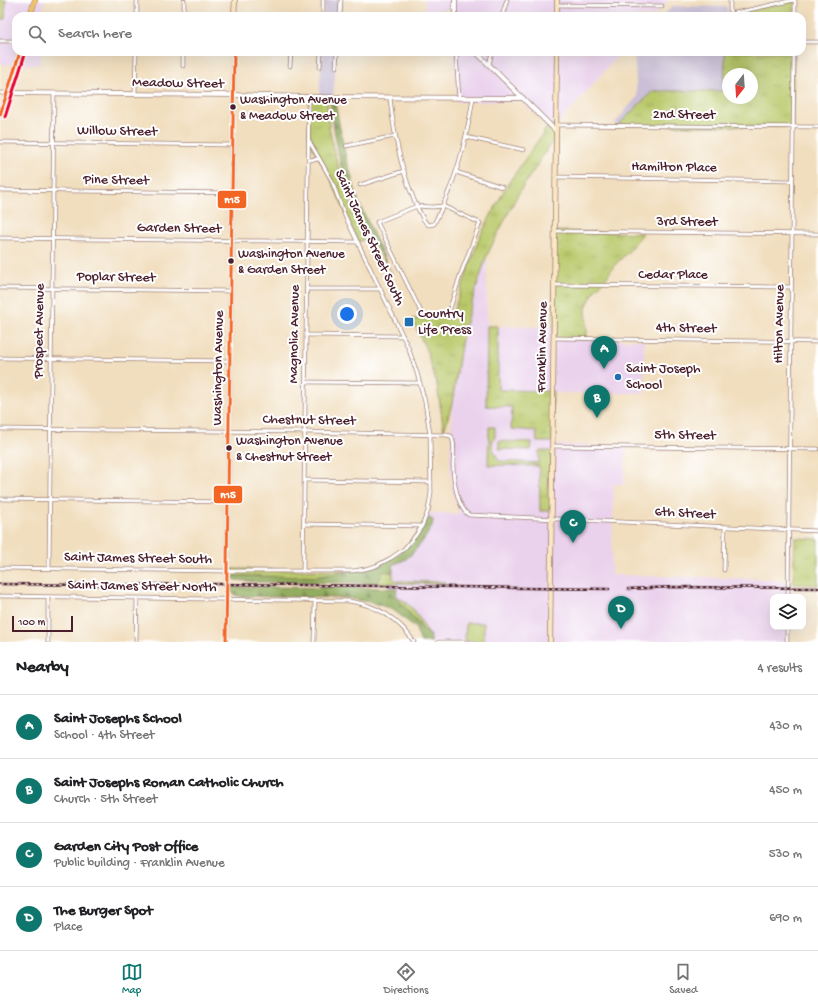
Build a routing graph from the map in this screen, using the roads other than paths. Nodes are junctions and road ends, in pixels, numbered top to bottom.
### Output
1 (35, 0) edge
2 (137, 0) edge
3 (184, 0) edge
4 (235, 0) edge
5 (323, 0) edge
6 (342, 0) edge
7 (454, 0) edge
8 (507, 0) edge
9 (644, 0) edge
10 (730, 0) edge
11 (795, 0) edge
12 (557, 2) edge
13 (644, 6) junction
14 (662, 6) dead end
15 (31, 12) edge
16 (137, 12) edge
17 (184, 12) edge
18 (234, 12) edge
19 (323, 12) edge
20 (340, 12) edge
21 (455, 12) edge
22 (503, 12) edge
23 (730, 12) edge
24 (739, 12) edge
25 (795, 12) edge
26 (0, 41) edge
27 (12, 41) edge
28 (806, 42) edge
29 (818, 42) edge
30 (19, 56) edge
31 (136, 56) edge
32 (183, 56) edge
33 (234, 56) edge
34 (291, 56) edge
35 (321, 56) edge
36 (337, 56) edge
37 (456, 56) edge
38 (480, 56) edge
39 (491, 56) edge
40 (557, 56) edge
41 (794, 56) edge
42 (489, 65) junction
43 (183, 66) dead end
44 (290, 66) dead end
45 (320, 67) dead end
46 (336, 67) dead end
47 (0, 93) edge
48 (7, 93) junction
49 (54, 93) junction
50 (135, 94) junction
51 (233, 95) junction
52 (309, 97) junction
53 (390, 98) junction
54 (459, 98) junction
55 (472, 98) junction
56 (523, 98) junction
57 (0, 115) edge
58 (550, 125) junction
59 (556, 125) junction
60 (793, 127) junction
61 (818, 127) edge
62 (556, 131) junction
63 (395, 136) junction
64 (466, 137) junction
65 (309, 141) junction
66 (0, 142) edge
67 (53, 143) junction
68 (233, 145) junction
69 (346, 146) dead end
70 (524, 150) dead end
71 (319, 159) junction
72 (309, 160) junction
73 (404, 171) junction
74 (456, 172) junction
75 (556, 177) junction
76 (792, 181) junction
77 (360, 185) dead end
78 (502, 187) dead end
79 (0, 190) edge
80 (53, 191) junction
81 (232, 193) junction
82 (417, 206) junction
83 (443, 206) junction
84 (555, 231) junction
85 (792, 234) junction
86 (818, 234) edge
87 (0, 238) edge
88 (52, 239) junction
89 (232, 241) junction
90 (307, 242) junction
91 (358, 242) junction
92 (554, 285) junction
93 (792, 287) junction
94 (0, 288) edge
95 (307, 288) junction
96 (52, 289) junction
97 (381, 290) junction
98 (231, 291) junction
99 (306, 335) junction
100 (403, 336) junction
101 (554, 338) junction
102 (791, 342) junction
103 (818, 342) edge
104 (0, 358) edge
105 (51, 359) junction
106 (230, 361) junction
107 (306, 382) junction
108 (420, 383) junction
109 (0, 429) edge
110 (50, 429) junction
111 (229, 431) junction
112 (305, 432) junction
113 (430, 434) junction
114 (552, 446) junction
115 (789, 448) junction
116 (818, 449) edge
117 (305, 480) junction
118 (432, 482) junction
119 (0, 499) edge
120 (49, 499) junction
121 (227, 502) junction
122 (551, 518) junction
123 (304, 524) junction
124 (422, 526) junction
125 (725, 527) junction
126 (788, 530) junction
127 (818, 531) edge
128 (0, 568) edge
129 (49, 568) junction
130 (724, 570) dead end
131 (226, 571) junction
132 (304, 571) junction
133 (788, 594) edge
134 (0, 596) edge
135 (48, 597) junction
136 (137, 598) junction
137 (226, 599) junction
138 (314, 600) junction
139 (787, 630) edge
140 (48, 642) edge
141 (136, 642) edge
142 (226, 642) edge
143 (314, 642) edge
144 (414, 642) edge
145 (438, 642) edge
146 (444, 642) edge
147 (469, 642) edge
148 (550, 642) edge
149 (787, 642) edge

1 - 15 main road
2 - 16 street
3 - 17 street
4 - 18 main road
5 - 19 street
6 - 20 street
7 - 21 street
8 - 22 street
9 - 13 street
10 - 23 street
11 - 24 street
11 - 25 street
12 - 13 street
13 - 14 street
26 - 27 street
28 - 29 street
30 - 48 main road
31 - 50 street
32 - 43 street
33 - 51 main road, Washington Avenue
34 - 44 street
35 - 45 street
36 - 46 street
37 - 54 street
38 - 42 street
39 - 42 street
40 - 59 main road, Franklin Avenue
41 - 60 street, Hilton Avenue
42 - 56 street
47 - 48 street, Meadow Street
48 - 49 street, Meadow Street
48 - 57 main road
49 - 50 street, Meadow Street
49 - 67 street, Prospect Avenue
50 - 51 street, Meadow Street
51 - 52 street, Meadow Street
51 - 68 main road, Washington Avenue
52 - 53 street, Meadow Street
52 - 65 street, Magnolia Avenue
53 - 54 street, Meadow Street
53 - 63 street
54 - 55 street, Meadow Street
55 - 56 street, Meadow Street
55 - 64 street
56 - 58 street
58 - 59 street, 2nd Street
58 - 62 street
59 - 60 street, 2nd Street
59 - 62 main road, Franklin Avenue
60 - 61 street, 2nd Street
60 - 76 street, Hilton Avenue
62 - 75 main road, Franklin Avenue
63 - 69 street
63 - 73 street
64 - 70 street
64 - 74 street
65 - 71 street, Saint James Street South
65 - 72 street, Magnolia Avenue
66 - 67 street, Willow Street
67 - 68 street, Willow Street
67 - 80 street, Prospect Avenue
68 - 81 main road, Washington Avenue
71 - 72 street
71 - 91 street, Saint James Street South
72 - 90 street, Magnolia Avenue
73 - 77 street
73 - 82 street
74 - 78 street
74 - 83 street
75 - 76 street, Hamilton Place
75 - 84 main road, Franklin Avenue
76 - 85 street, Hilton Avenue
79 - 80 street, Pine Street
80 - 81 street, Pine Street
80 - 88 street, Prospect Avenue
81 - 89 main road, Washington Avenue
82 - 83 street
82 - 83 street
82 - 83 street
84 - 85 street, 3rd Street
84 - 92 main road, Franklin Avenue
85 - 86 street, 3rd Street
85 - 93 street, Hilton Avenue
87 - 88 street, Garden Street
88 - 89 street, Garden Street
88 - 96 street, Prospect Avenue
89 - 90 street, Garden Street
89 - 98 main road, Washington Avenue
90 - 91 street, Garden Street
90 - 95 street, Magnolia Avenue
91 - 97 street, Saint James Street South
92 - 93 street, Cedar Place
92 - 101 main road, Franklin Avenue
93 - 102 street, Hilton Avenue
94 - 96 street, Poplar Street
95 - 97 street
95 - 99 street, Magnolia Avenue
96 - 98 street, Poplar Street
96 - 105 street, Prospect Avenue
97 - 100 street, Saint James Street South
98 - 106 main road, Washington Avenue
99 - 100 street
99 - 107 street, Magnolia Avenue
100 - 108 street, Saint James Street South
101 - 102 street, 4th Street
101 - 114 main road, Franklin Avenue
102 - 103 street, 4th Street
102 - 115 street, Hilton Avenue
104 - 105 street
105 - 106 street
105 - 110 street, Prospect Avenue
106 - 111 main road, Washington Avenue
107 - 108 street
107 - 112 street, Magnolia Avenue
108 - 113 street, Saint James Street South
109 - 110 street, Chestnut Street
110 - 111 street, Chestnut Street
110 - 120 street, Prospect Avenue
111 - 112 street, Chestnut Street
111 - 121 main road, Washington Avenue
112 - 113 street, Chestnut Street
112 - 117 street, Magnolia Avenue
113 - 118 street, Saint James Street South
113 - 122 street, Chestnut Street
114 - 115 street, 5th Street
114 - 122 main road, Franklin Avenue
115 - 116 street, 5th Street
115 - 126 street, Hilton Avenue
117 - 118 street
117 - 123 street, Magnolia Avenue
118 - 124 street, Saint James Street South
119 - 120 street
120 - 121 street
120 - 129 street, Prospect Avenue
121 - 131 main road, Washington Avenue
122 - 125 street, 6th Street
122 - 148 main road, Franklin Avenue
123 - 124 street
123 - 132 street, Magnolia Avenue
124 - 132 street, Saint James Street South
125 - 126 street, 6th Street
125 - 130 street
126 - 127 street, 6th Street
126 - 133 street, Hilton Avenue
128 - 129 street, Saint James Street South
129 - 131 street, Saint James Street South
131 - 132 street, Saint James Street South
131 - 137 main road, Washington Avenue
134 - 135 street, Saint James Street North
135 - 136 street, Saint James Street North
135 - 140 street
136 - 137 street, Saint James Street North
136 - 141 street
137 - 138 street, Saint James Street North
137 - 142 main road, Washington Avenue
138 - 143 street
138 - 144 street, Saint James Street North
139 - 149 street
145 - 146 street
146 - 147 street

